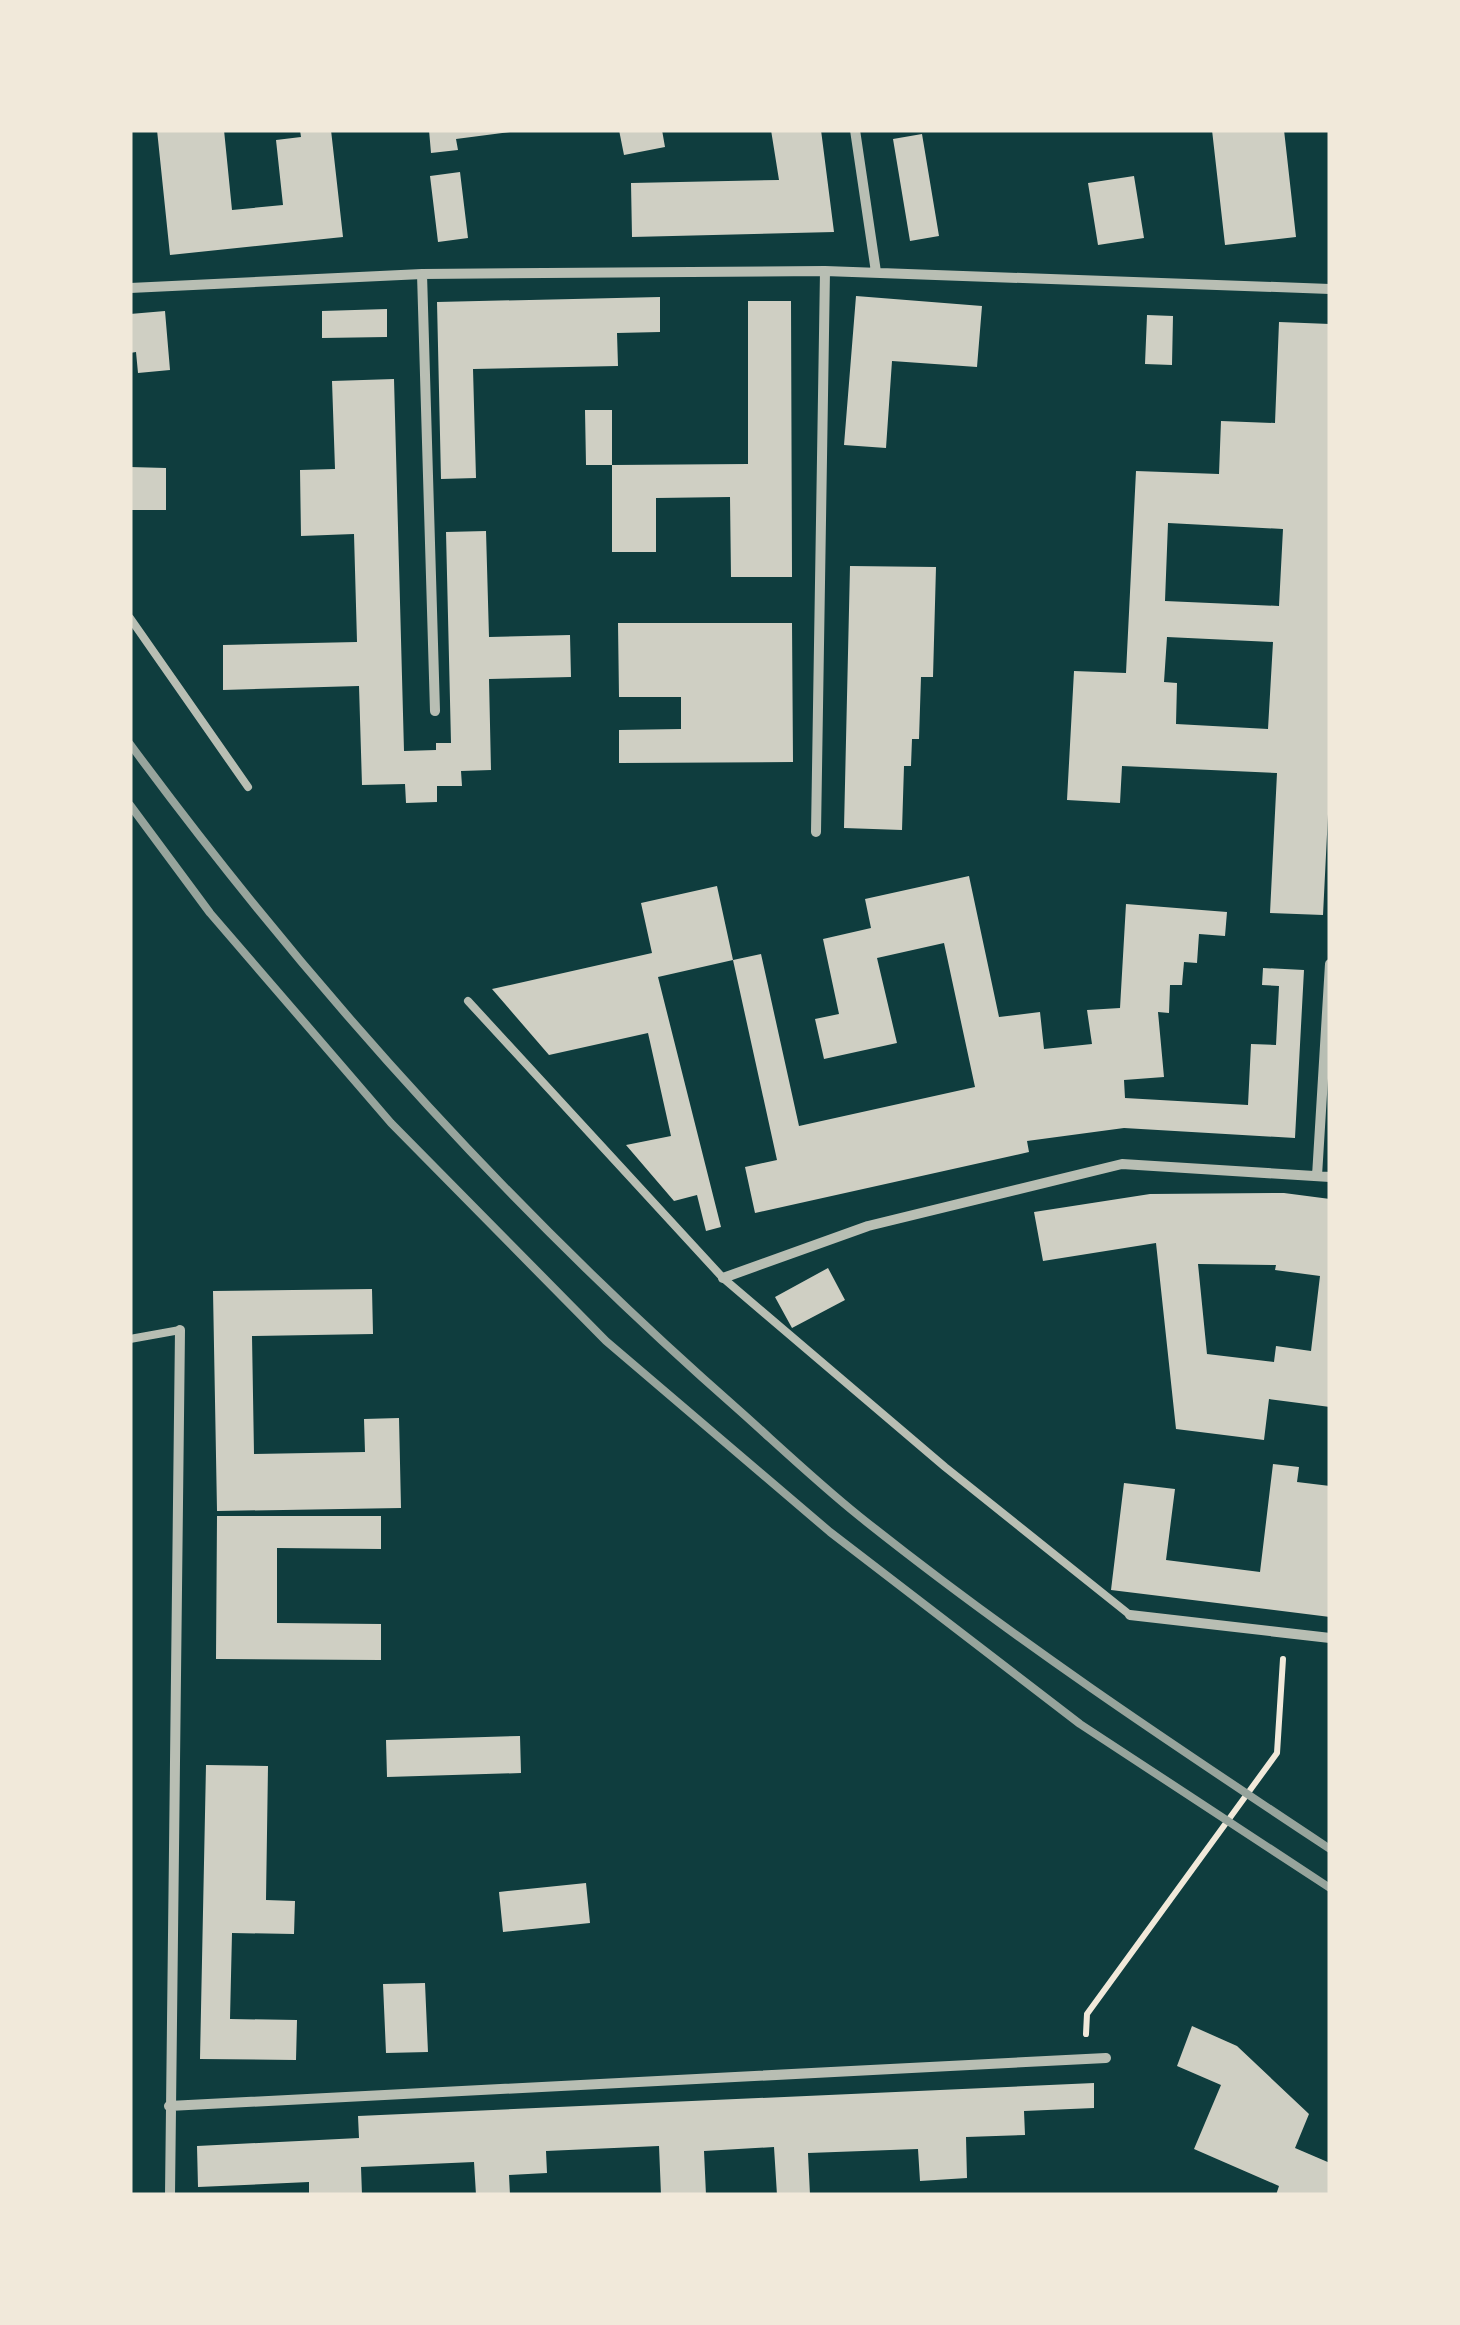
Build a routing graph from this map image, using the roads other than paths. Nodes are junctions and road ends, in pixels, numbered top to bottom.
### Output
1 (855, 130) edge
2 (825, 271) junction
3 (876, 272) junction
4 (422, 274) junction
5 (130, 288) edge
6 (1330, 289) edge
7 (130, 618) edge
8 (435, 710) dead end
9 (248, 787) dead end
10 (816, 832) dead end
11 (1330, 964) edge
12 (468, 1002) dead end
13 (1316, 1176) junction
14 (1330, 1177) edge
15 (723, 1278) junction
16 (180, 1330) joint
17 (130, 1338) edge
18 (1130, 1614) joint
19 (1330, 1638) edge
20 (1106, 2058) dead end
21 (169, 2106) junction
22 (170, 2195) edge

1 - 3 street
2 - 3 street
2 - 4 street
2 - 10 street
3 - 6 street
4 - 5 street
4 - 8 street
7 - 9 lane
11 - 13 street
12 - 15 lane
13 - 14 street
13 - 15 street
15 - 18 lane
16 - 17 lane
16 - 21 street
18 - 19 street
20 - 21 street
21 - 22 street

